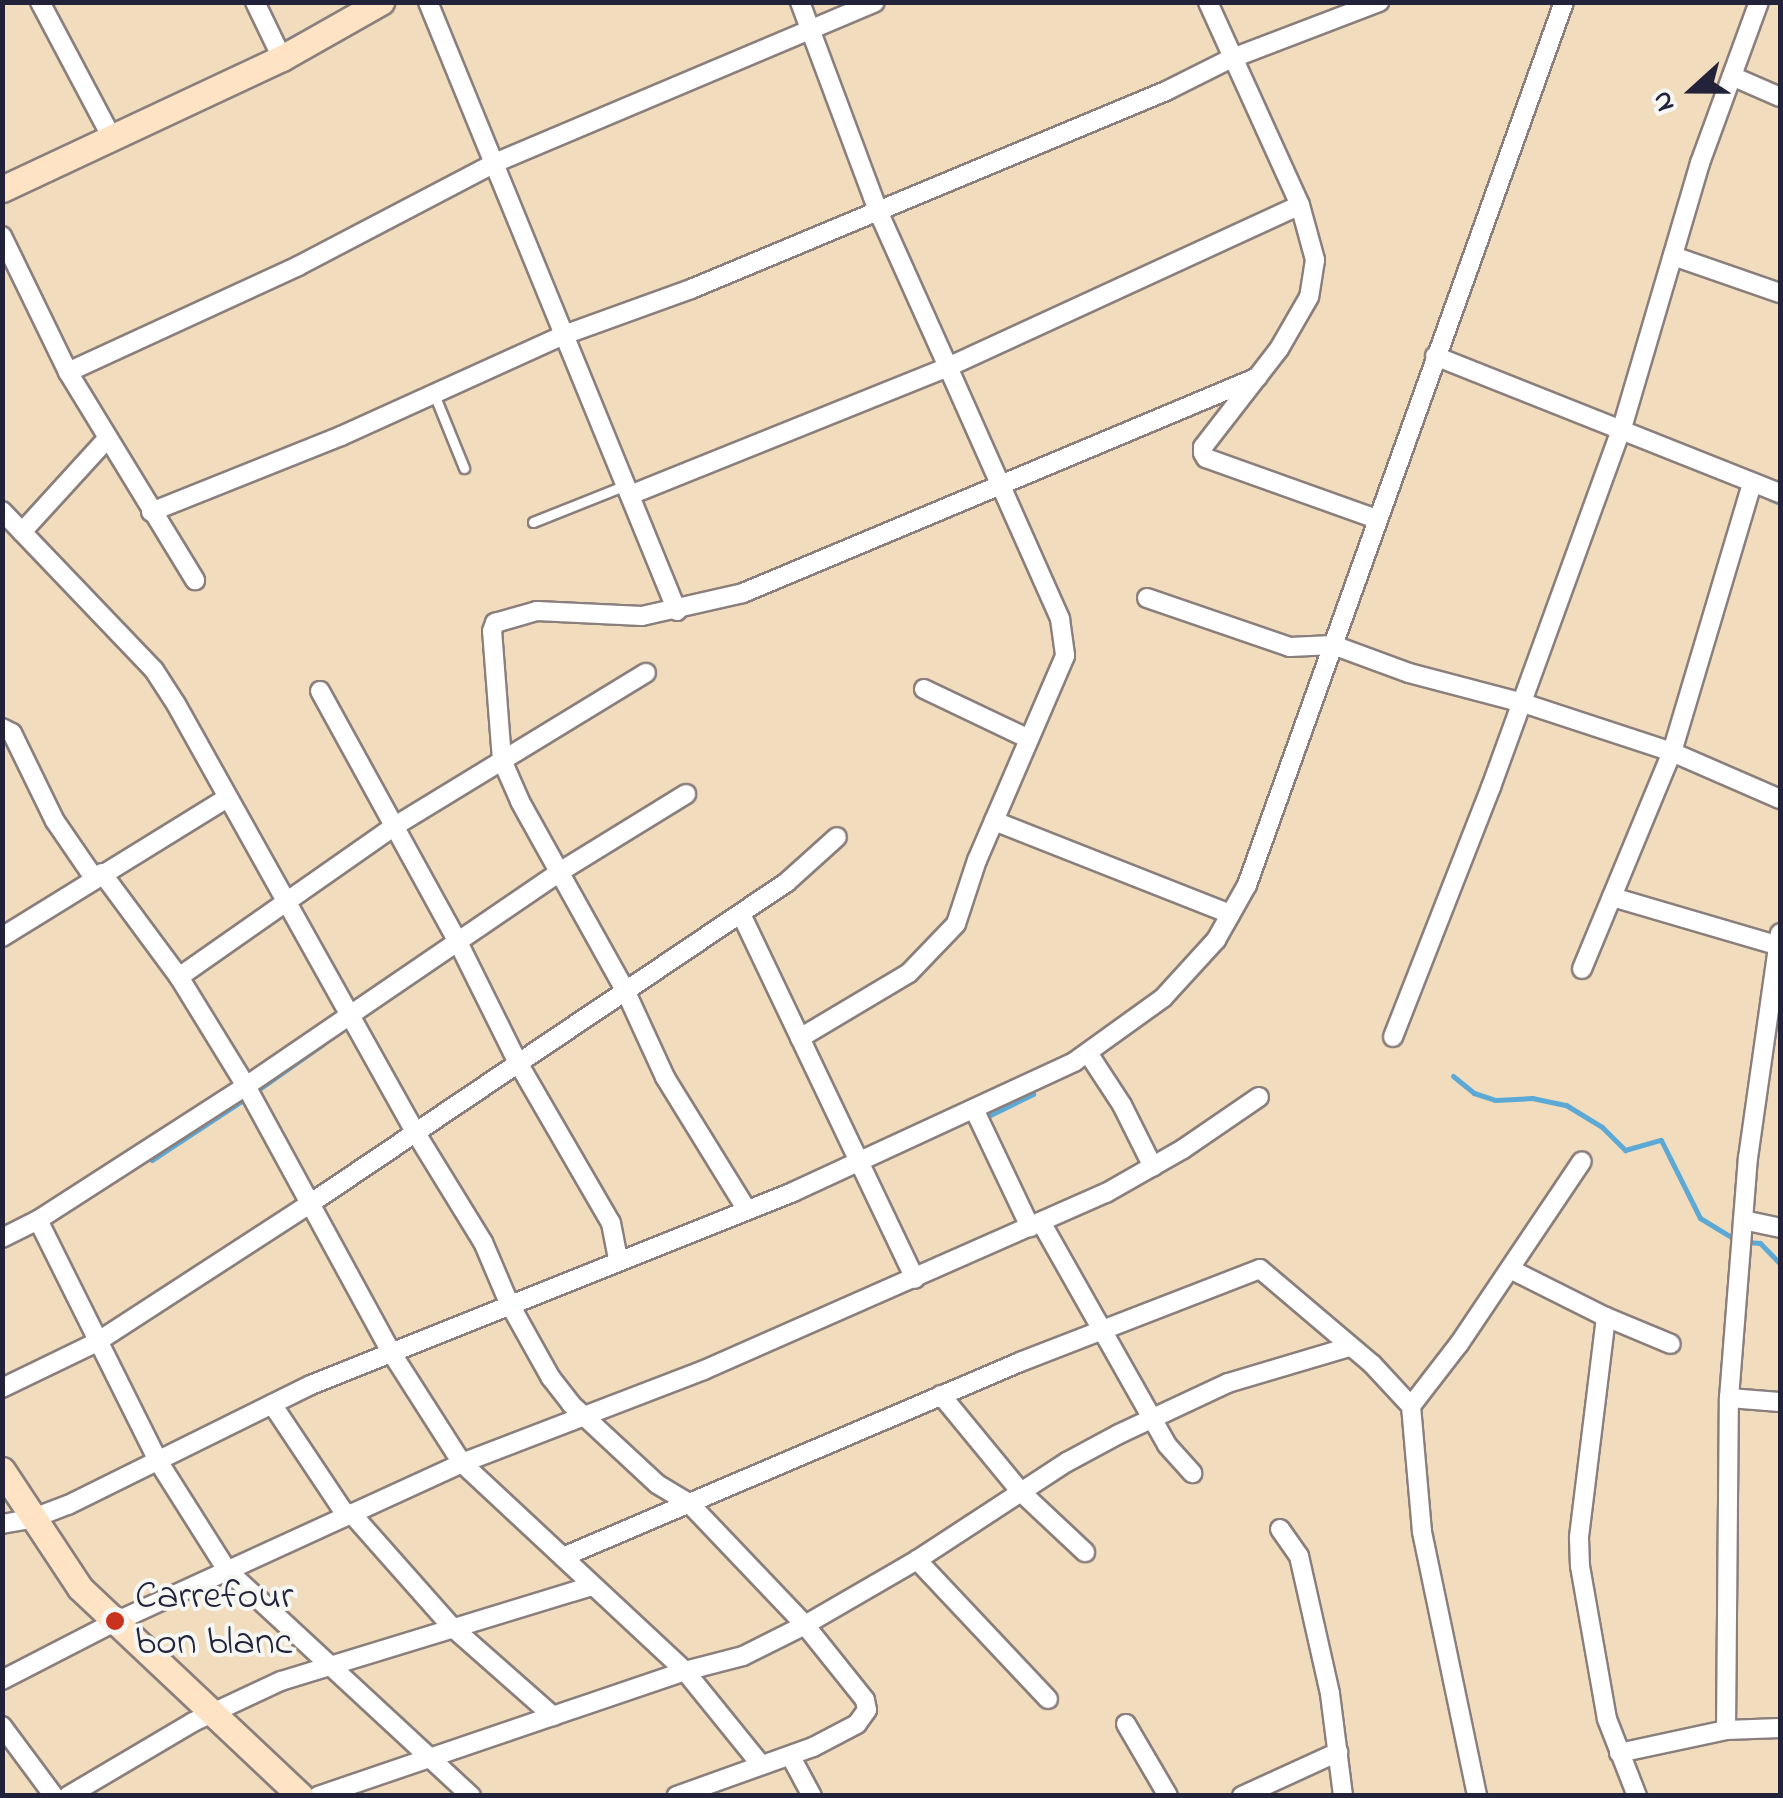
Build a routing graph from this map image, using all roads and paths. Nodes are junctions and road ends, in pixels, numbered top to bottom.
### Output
1 (40, 2) edge
2 (255, 2) edge
3 (382, 2) edge
4 (428, 2) edge
5 (800, 2) edge
6 (875, 2) edge
7 (1208, 2) edge
8 (1379, 2) edge
9 (1564, 2) edge
10 (1760, 2) edge
11 (813, 31) junction
12 (282, 58) junction
13 (1230, 59) junction
14 (1732, 76) junction
15 (1780, 97) edge
16 (112, 138) junction
17 (497, 162) junction
18 (2, 189) edge
19 (1300, 205) junction
20 (878, 211) junction
21 (2, 236) edge
22 (1673, 256) junction
23 (1780, 293) edge
24 (564, 334) junction
25 (1435, 356) junction
26 (948, 367) junction
27 (68, 372) junction
28 (1258, 377) junction
29 (434, 394) junction
30 (1622, 428) junction
31 (106, 440) junction
32 (464, 468) dead end
33 (1752, 483) junction
34 (1000, 486) junction
35 (628, 490) junction
36 (1780, 493) edge
37 (2, 511) edge
38 (151, 512) junction
39 (1376, 518) junction
40 (533, 522) dead end
41 (22, 532) junction
42 (195, 580) dead end
43 (1147, 598) dead end
44 (677, 610) junction
45 (1333, 644) junction
46 (646, 672) dead end
47 (924, 689) dead end
48 (320, 690) dead end
49 (1523, 702) junction
50 (2, 728) edge
51 (1029, 739) junction
52 (1672, 752) junction
53 (502, 760) junction
54 (686, 794) dead end
55 (227, 798) junction
56 (1780, 799) edge
57 (994, 821) junction
58 (396, 826) junction
59 (837, 837) dead end
60 (561, 870) junction
61 (98, 875) junction
62 (1612, 897) junction
63 (290, 900) junction
64 (741, 914) junction
65 (1230, 914) junction
66 (2, 936) edge
67 (457, 940) junction
68 (1780, 941) edge
69 (1582, 968) dead end
70 (179, 977) junction
71 (625, 990) junction
72 (350, 1012) junction
73 (800, 1038) junction
74 (1393, 1038) dead end
75 (1088, 1053) junction
76 (516, 1061) junction
77 (246, 1086) junction
78 (1259, 1097) dead end
79 (974, 1108) junction
80 (414, 1130) junction
81 (1582, 1161) dead end
82 (858, 1162) junction
83 (1152, 1167) junction
84 (311, 1203) junction
85 (746, 1210) junction
86 (38, 1220) junction
87 (1743, 1220) junction
88 (1035, 1225) junction
89 (1780, 1228) edge
90 (2, 1238) edge
91 (618, 1260) junction
92 (1510, 1268) junction
93 (915, 1279) junction
94 (508, 1303) junction
95 (1606, 1318) junction
96 (1103, 1330) junction
97 (97, 1342) junction
98 (1671, 1344) dead end
99 (1349, 1347) junction
100 (391, 1352) junction
101 (2, 1388) edge
102 (941, 1395) junction
103 (1729, 1398) junction
104 (1780, 1402) edge
105 (272, 1404) junction
106 (1411, 1406) junction
107 (581, 1414) junction
108 (1153, 1418) junction
109 (158, 1461) junction
110 (462, 1463) junction
111 (2, 1470) edge
112 (1192, 1473) dead end
113 (1021, 1492) junction
114 (689, 1503) junction
115 (348, 1514) junction
116 (32, 1519) junction
117 (2, 1524) edge
118 (1280, 1529) dead end
119 (1085, 1552) dead end
120 (563, 1557) junction
121 (917, 1560) junction
122 (227, 1570) junction
123 (591, 1586) junction
124 (113, 1623) junction
125 (805, 1625) junction
126 (452, 1627) junction
127 (328, 1664) junction
128 (686, 1671) junction
129 (2, 1680) edge
130 (1048, 1700) dead end
131 (213, 1715) junction
132 (553, 1716) junction
133 (1126, 1724) dead end
134 (2, 1726) edge
135 (1780, 1728) edge
136 (1726, 1730) junction
137 (1338, 1752) junction
138 (1619, 1754) junction
139 (791, 1757) junction
140 (427, 1758) junction
141 (761, 1765) junction
142 (54, 1796) edge
143 (68, 1796) edge
144 (301, 1796) edge
145 (318, 1796) edge
146 (471, 1796) edge
147 (676, 1796) edge
148 (812, 1796) edge
149 (1168, 1796) edge
150 (1242, 1796) edge
151 (1343, 1796) edge
152 (1478, 1796) edge
153 (1637, 1796) edge

1 - 16 street
2 - 12 street
3 - 12 main road
4 - 17 street
5 - 11 street
6 - 11 street
7 - 13 street
8 - 13 street
9 - 25 street
10 - 14 street
11 - 17 street
11 - 20 street
12 - 16 main road
13 - 19 street
13 - 20 street
14 - 15 street
14 - 22 street
16 - 18 main road
17 - 24 street
17 - 27 street
19 - 26 street
19 - 28 street
20 - 24 street
20 - 26 street
21 - 27 street
22 - 23 street
22 - 30 street
24 - 29 street
24 - 35 street
25 - 30 street
25 - 39 street
26 - 34 street
26 - 35 street
27 - 31 street
28 - 34 street
28 - 39 street
29 - 32 lane
29 - 38 street
30 - 33 street
30 - 49 street
31 - 38 street
31 - 41 street
33 - 36 street
33 - 52 street
34 - 44 street
34 - 51 street
35 - 40 lane
35 - 44 street
37 - 41 street
38 - 42 street
39 - 45 street
41 - 55 street
43 - 45 street
44 - 53 street
45 - 49 street
45 - 65 street
46 - 53 street
47 - 51 street
48 - 58 street
49 - 52 street
49 - 74 street
50 - 61 street
51 - 57 street
52 - 56 street
52 - 62 street
53 - 58 street
53 - 60 street
54 - 60 street
55 - 61 street
55 - 63 street
57 - 65 street
57 - 73 street
58 - 63 street
58 - 67 street
59 - 64 street
60 - 67 street
60 - 71 street
61 - 66 street
61 - 70 street
62 - 68 street
62 - 69 street
63 - 70 street
63 - 72 street
64 - 71 street
64 - 73 street
65 - 75 street
67 - 72 street
67 - 76 street
68 - 87 street
70 - 77 street
71 - 76 street
71 - 85 street
72 - 77 street
72 - 80 street
73 - 82 street
75 - 79 street
75 - 83 street
76 - 80 street
76 - 91 street
77 - 84 street
77 - 86 street
78 - 83 street
79 - 82 street
79 - 88 street
80 - 84 street
80 - 94 street
81 - 92 street
82 - 85 street
82 - 93 street
83 - 88 street
84 - 97 street
84 - 100 street
85 - 91 street
86 - 90 street
86 - 97 street
87 - 89 street
87 - 103 street
88 - 93 street
88 - 96 street
91 - 94 street
92 - 95 street
92 - 106 street
93 - 107 street
94 - 100 street
94 - 107 street
95 - 98 street
95 - 138 street
96 - 99 street
96 - 102 street
96 - 108 street
97 - 101 street
97 - 109 street
99 - 106 street
99 - 108 street
100 - 105 street
100 - 110 street
102 - 113 street
102 - 114 street
103 - 104 street
103 - 136 street
105 - 109 street
105 - 115 street
106 - 152 street
107 - 110 street
107 - 114 street
108 - 112 street
108 - 113 street
109 - 116 street
109 - 122 street
110 - 115 street
110 - 120 street
111 - 116 main road
113 - 119 street
113 - 121 street
114 - 120 street
114 - 125 street
115 - 122 street
115 - 126 street
116 - 117 street
116 - 124 main road
118 - 137 street
120 - 123 street
121 - 125 street
121 - 130 street
122 - 124 street
122 - 127 street
123 - 126 street
123 - 128 street
124 - 129 street
124 - 131 main road
125 - 128 street
125 - 139 street
126 - 127 street
126 - 132 street
127 - 131 street
127 - 140 street
128 - 132 street
128 - 141 street
131 - 143 street
131 - 144 main road
132 - 140 street
133 - 149 street
134 - 142 street
135 - 136 street
136 - 138 street
137 - 150 street
137 - 151 street
138 - 153 street
139 - 141 street
139 - 148 street
140 - 145 street
140 - 146 street
141 - 147 street

